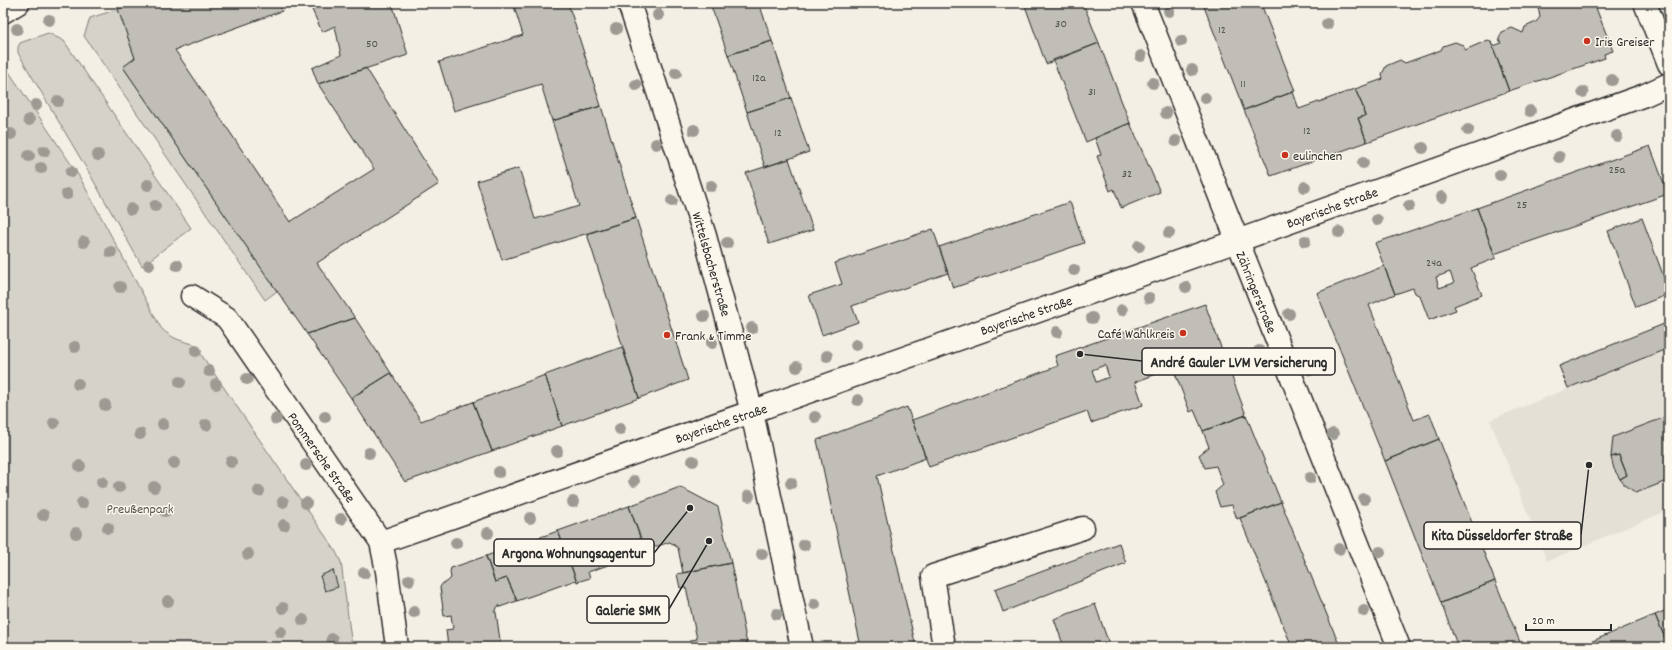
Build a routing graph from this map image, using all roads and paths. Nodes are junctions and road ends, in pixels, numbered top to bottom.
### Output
1 (18, 3) edge
2 (629, 3) edge
3 (1143, 3) edge
4 (1645, 3) edge
5 (3, 12) edge
6 (1669, 64) edge
7 (1669, 84) edge
8 (1237, 241) junction
9 (192, 296) dead end
10 (752, 412) junction
11 (1083, 528) dead end
12 (381, 542) junction
13 (397, 647) edge
14 (802, 647) edge
15 (944, 647) edge
16 (1399, 647) edge

1 - 5 street
2 - 10 street, Wittelsbacherstraße
3 - 8 street, Zähringerstraße
4 - 6 street
7 - 8 street, Bayerische Straße
8 - 10 street, Bayerische Straße
8 - 16 street, Zähringerstraße
9 - 12 street, Pommersche Straße
10 - 12 street, Bayerische Straße
10 - 14 street, Wittelsbacherstraße
11 - 15 street
12 - 13 street, Pommersche Straße

